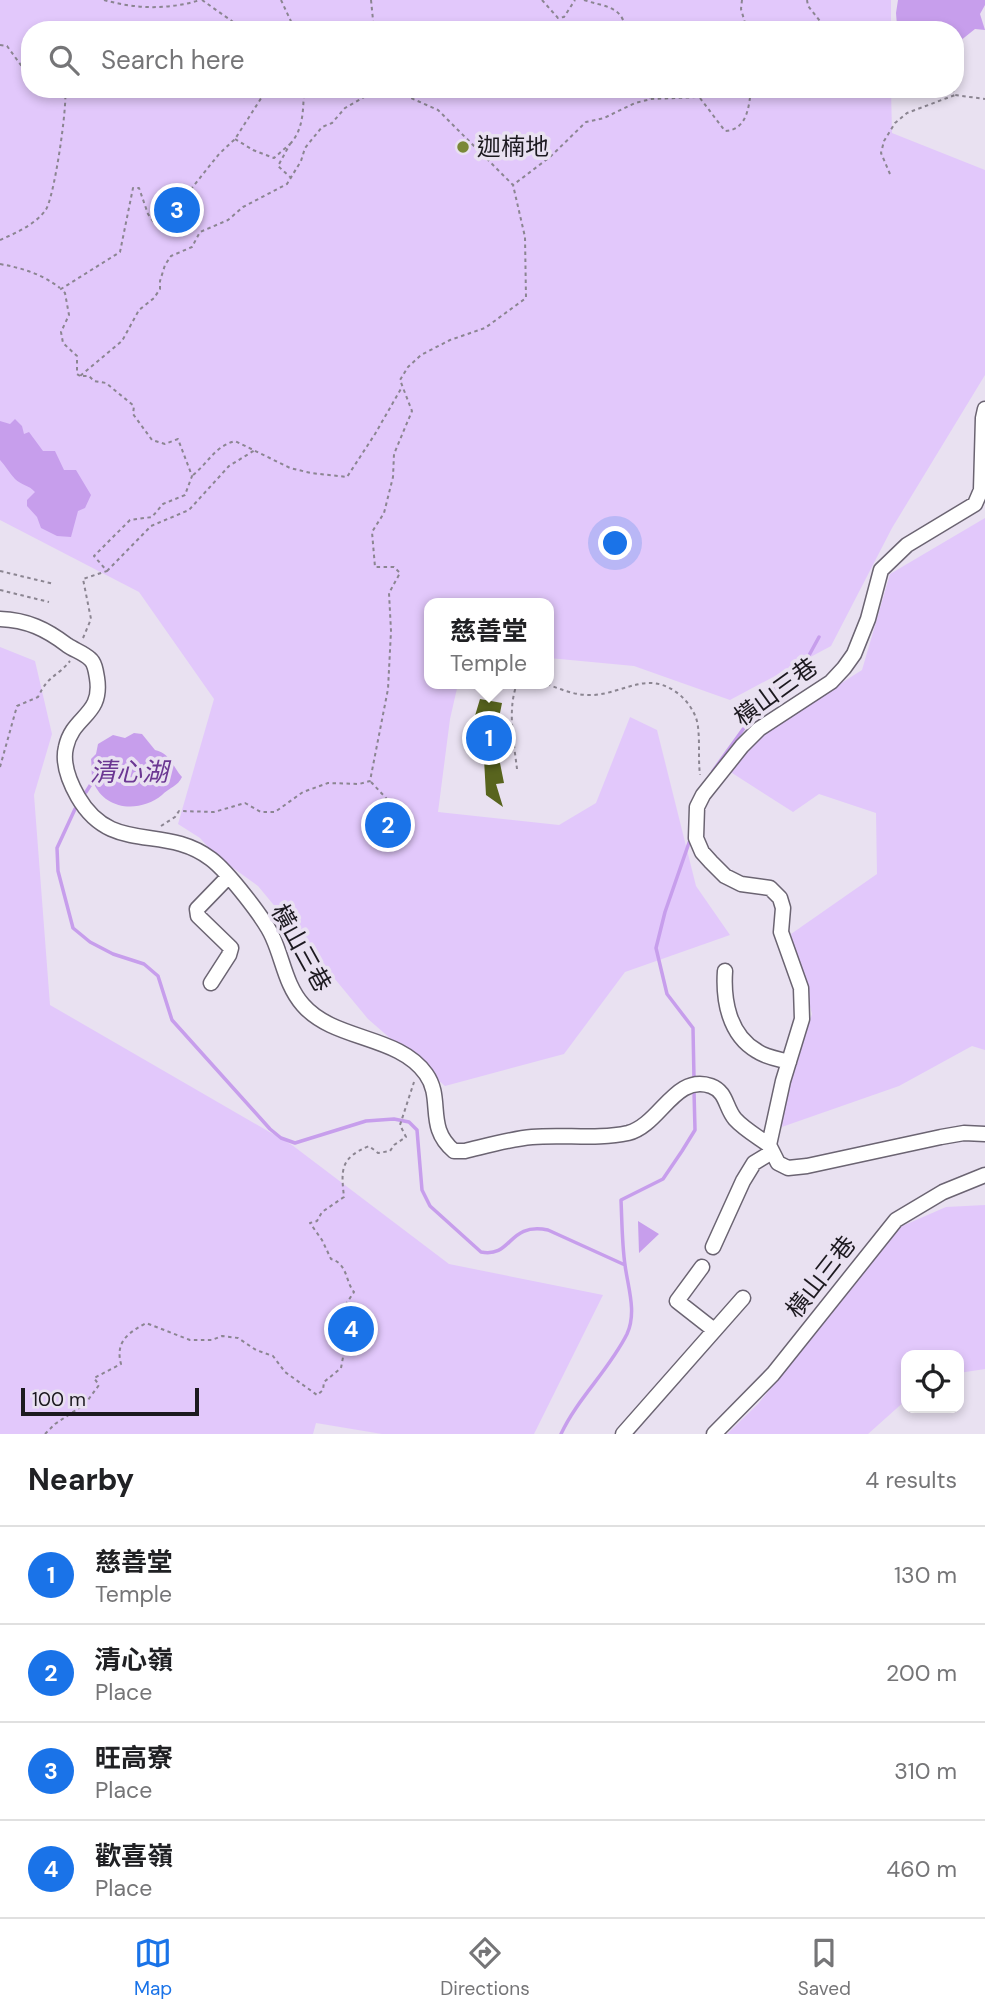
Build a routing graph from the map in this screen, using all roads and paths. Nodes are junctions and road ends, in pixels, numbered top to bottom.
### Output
1 (104, 0) edge
2 (138, 0) edge
3 (201, 0) edge
4 (281, 0) edge
5 (371, 0) edge
6 (542, 0) edge
7 (575, 0) edge
8 (584, 0) edge
9 (742, 0) edge
10 (807, 0) edge
11 (138, 6) junction
12 (232, 21) edge
13 (291, 21) edge
14 (373, 21) edge
15 (623, 21) edge
16 (744, 21) edge
17 (820, 21) edge
18 (0, 45) edge
19 (21, 65) edge
20 (964, 96) edge
21 (64, 98) edge
22 (261, 98) edge
23 (304, 98) edge
24 (367, 98) edge
25 (411, 98) edge
26 (674, 98) edge
27 (700, 98) edge
28 (749, 98) edge
29 (947, 98) edge
30 (650, 99) joint
31 (985, 99) edge
32 (235, 139) junction
33 (290, 144) junction
34 (890, 174) dead end
35 (291, 178) junction
36 (513, 185) junction
37 (0, 240) edge
38 (0, 264) edge
39 (61, 289) junction
40 (80, 376) junction
41 (402, 386) junction
42 (985, 409) edge
43 (256, 450) junction
44 (192, 476) junction
45 (0, 571) edge
46 (107, 572) junction
47 (54, 584) dead end
48 (0, 590) edge
49 (49, 602) dead end
50 (0, 619) edge
51 (78, 653) junction
52 (554, 686) edge
53 (516, 689) edge
54 (0, 767) edge
55 (517, 769) dead end
56 (370, 781) junction
57 (703, 794) junction
58 (389, 826) dead end
59 (145, 836) junction
60 (228, 877) junction
61 (725, 971) dead end
62 (211, 983) dead end
63 (789, 1062) junction
64 (427, 1074) junction
65 (985, 1134) edge
66 (770, 1149) junction
67 (985, 1175) edge
68 (713, 1247) dead end
69 (702, 1267) dead end
70 (743, 1298) dead end
71 (714, 1330) junction
72 (45, 1434) edge
73 (623, 1434) edge
74 (714, 1434) edge

1 - 11 path
2 - 11 path
3 - 11 path
3 - 12 path
4 - 13 path
5 - 14 path
6 - 7 path
8 - 15 path
9 - 16 path
10 - 17 path
18 - 19 path
20 - 31 path
21 - 37 path
22 - 32 path
23 - 33 path
24 - 35 path
25 - 36 path
26 - 30 path
27 - 28 path
29 - 34 path
30 - 36 path
32 - 33 path
32 - 39 path
33 - 35 path
35 - 40 path
36 - 41 path
38 - 39 path
39 - 40 path
40 - 44 path
41 - 43 path
41 - 56 path
42 - 57 lane, 橫山三巷
43 - 44 path
43 - 46 path
44 - 46 path
45 - 47 path
46 - 51 path
48 - 49 path
50 - 51 lane, 橫山三巷
51 - 54 path
51 - 59 lane, 橫山三巷
52 - 57 path
53 - 55 path
56 - 58 path
56 - 59 path
57 - 63 lane, 橫山三巷
59 - 60 lane, 橫山三巷
60 - 62 lane
60 - 64 lane, 橫山三巷
61 - 63 lane
63 - 66 lane, 橫山三巷
64 - 66 lane
64 - 72 path
65 - 66 lane
66 - 68 lane
67 - 74 lane, 橫山三巷
69 - 71 lane
70 - 71 lane
71 - 73 lane

